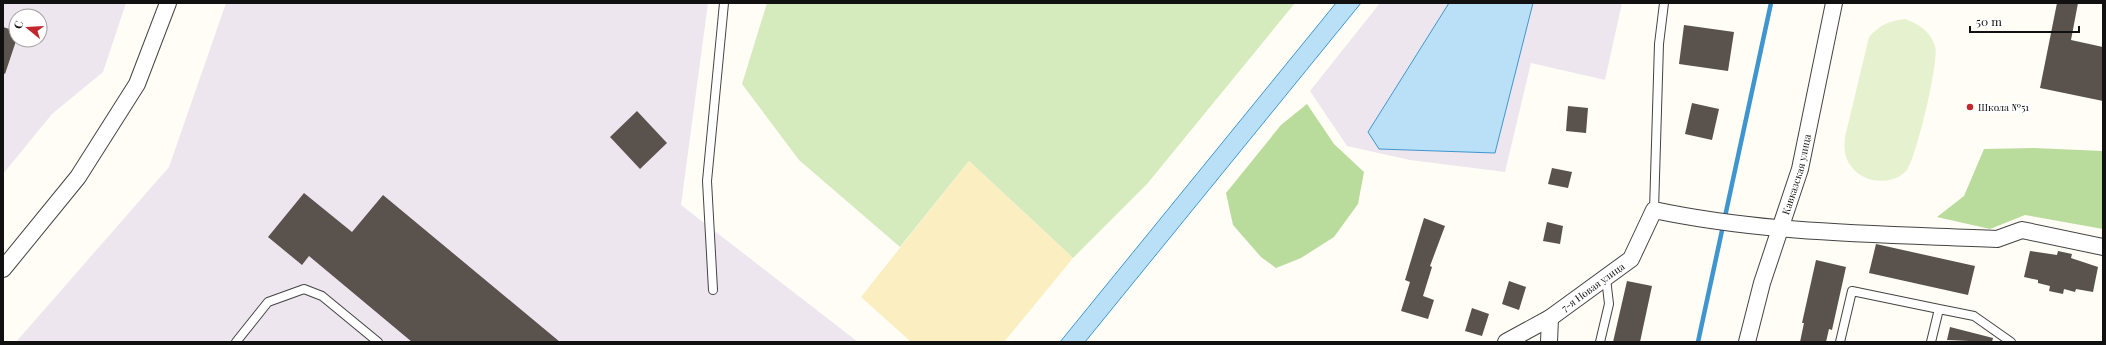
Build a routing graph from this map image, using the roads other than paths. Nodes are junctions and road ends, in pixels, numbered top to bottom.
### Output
1 (168, 3) edge
2 (724, 3) edge
3 (1664, 3) edge
4 (1834, 3) edge
5 (1654, 210) junction
6 (1781, 230) junction
7 (2103, 247) edge
8 (3, 269) edge
9 (1606, 278) junction
10 (713, 290) dead end
11 (1939, 309) junction
12 (1550, 318) junction
13 (236, 342) edge
14 (378, 342) edge
15 (1506, 342) edge
16 (1549, 342) edge
17 (1600, 342) edge
18 (1747, 342) edge
19 (1840, 342) edge
20 (1931, 342) edge
21 (2011, 342) edge

1 - 8 street
2 - 10 lane
3 - 5 lane
4 - 6 street, Кавказская улица
5 - 6 street
5 - 9 street, 7-я Новая улица
6 - 7 street
6 - 18 street, Кавказская улица
9 - 12 street, 7-я Новая улица
9 - 17 lane
11 - 19 lane
11 - 20 lane
11 - 21 lane
12 - 15 street, 7-я Новая улица
12 - 16 street
13 - 14 lane

